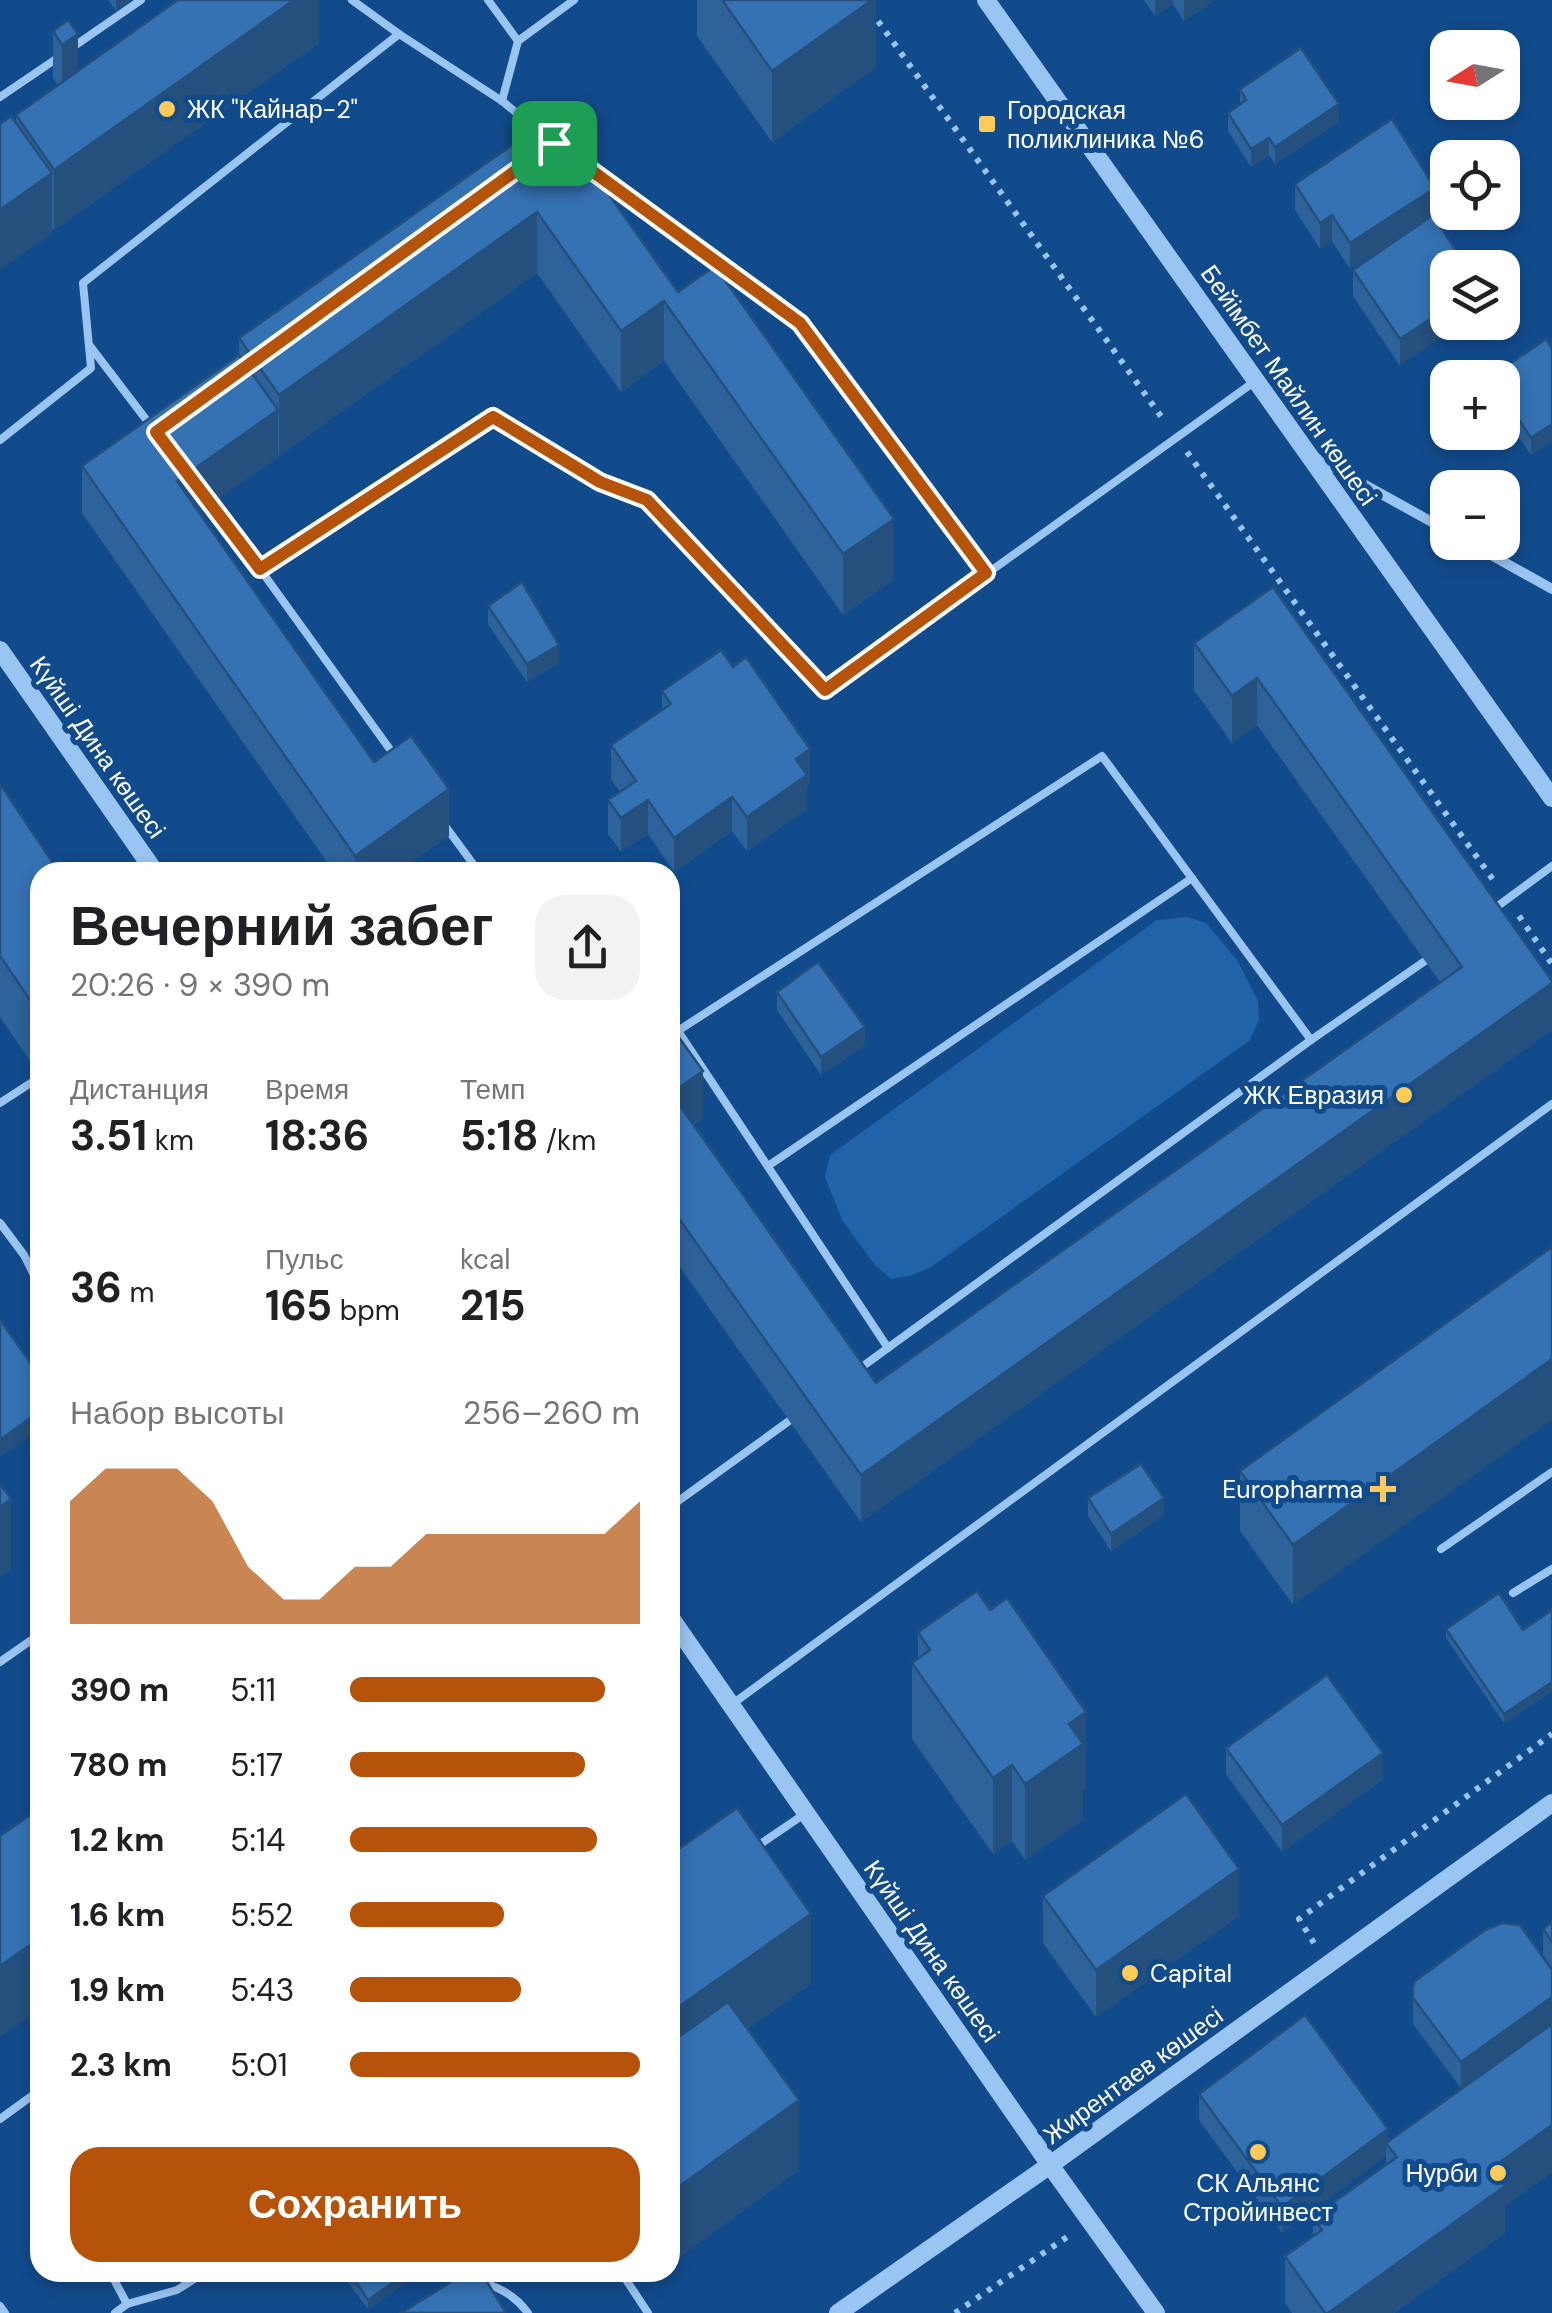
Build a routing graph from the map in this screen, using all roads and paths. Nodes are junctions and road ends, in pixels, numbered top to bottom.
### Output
1 (140, 0) edge
2 (352, 0) edge
3 (488, 0) edge
4 (574, 0) edge
5 (863, 0) edge
6 (986, 0) edge
7 (399, 34) junction
8 (518, 41) junction
9 (0, 97) edge
10 (502, 101) junction
11 (554, 143) edge
12 (585, 166) edge
13 (89, 345) junction
14 (1256, 381) junction
15 (156, 432) edge
16 (1176, 438) junction
17 (0, 440) edge
18 (1306, 452) junction
19 (202, 493) edge
20 (1430, 521) edge
21 (1500, 560) edge
22 (260, 569) junction
23 (986, 573) junction
24 (1552, 589) edge
25 (0, 650) edge
26 (398, 760) edge
27 (1552, 798) edge
28 (432, 808) edge
29 (147, 862) edge
30 (471, 862) edge
31 (1552, 866) edge
32 (1192, 878) junction
33 (1507, 899) junction
34 (1476, 922) edge
35 (1425, 962) edge
36 (1552, 964) edge
37 (680, 1029) edge
38 (1311, 1040) junction
39 (680, 1041) edge
40 (30, 1083) edge
41 (0, 1102) edge
42 (1552, 1104) edge
43 (768, 1166) junction
44 (0, 1223) edge
45 (30, 1267) edge
46 (888, 1348) junction
47 (857, 1370) edge
48 (789, 1421) edge
49 (1552, 1472) edge
50 (680, 1501) edge
51 (1441, 1549) dead end
52 (1552, 1569) edge
53 (1513, 1593) dead end
54 (30, 1641) edge
55 (680, 1646) edge
56 (0, 1662) edge
57 (731, 1705) junction
58 (1552, 1734) edge
59 (1552, 1803) edge
60 (806, 1813) junction
61 (746, 1854) edge
62 (1327, 1966) junction
63 (30, 2098) edge
64 (0, 2120) edge
65 (1050, 2165) junction
66 (1090, 2222) junction
67 (115, 2282) edge
68 (190, 2282) edge
69 (481, 2282) edge
70 (628, 2282) edge
71 (127, 2304) junction
72 (0, 2306) edge
73 (5, 2313) edge
74 (115, 2313) edge
75 (528, 2313) edge
76 (648, 2313) edge
77 (838, 2313) edge
78 (955, 2313) edge
79 (1156, 2313) edge

1 - 9 lane
2 - 7 lane
3 - 8 lane
4 - 8 lane
5 - 16 path
6 - 14 street, Бейімбет Майлин көшесі
7 - 10 lane
7 - 13 lane
8 - 10 lane
10 - 11 lane
12 - 23 lane
13 - 15 lane
13 - 17 lane
14 - 16 lane
14 - 18 street, Бейімбет Майлин көшесі
16 - 23 lane
16 - 33 path
18 - 20 street
18 - 27 street, Бейімбет Майлин көшесі
19 - 22 lane
21 - 24 street
22 - 23 lane
22 - 26 lane
25 - 29 street, Күйші Дина көшесі
28 - 30 lane
31 - 33 lane
32 - 37 lane
32 - 38 lane
32 - 43 lane
33 - 34 lane
33 - 36 path
35 - 38 lane
38 - 46 lane
39 - 43 lane
40 - 41 lane
42 - 57 lane
43 - 46 lane
44 - 45 lane
46 - 47 lane
48 - 50 lane
49 - 51 lane
52 - 53 lane
54 - 56 lane
55 - 57 street, Күйші Дина көшесі
57 - 60 street, Күйші Дина көшесі
58 - 62 path
59 - 62 street, Жирентаев көшесі
60 - 61 lane
60 - 65 street, Күйші Дина көшесі
62 - 65 street, Жирентаев көшесі
63 - 64 lane
65 - 66 street, Күйші Дина көшесі
65 - 77 street, Жирентаев көшесі
66 - 78 path
66 - 79 street, Күйші Дина көшесі
67 - 71 lane
68 - 71 lane
69 - 75 lane
70 - 76 lane
71 - 74 lane
72 - 73 lane

